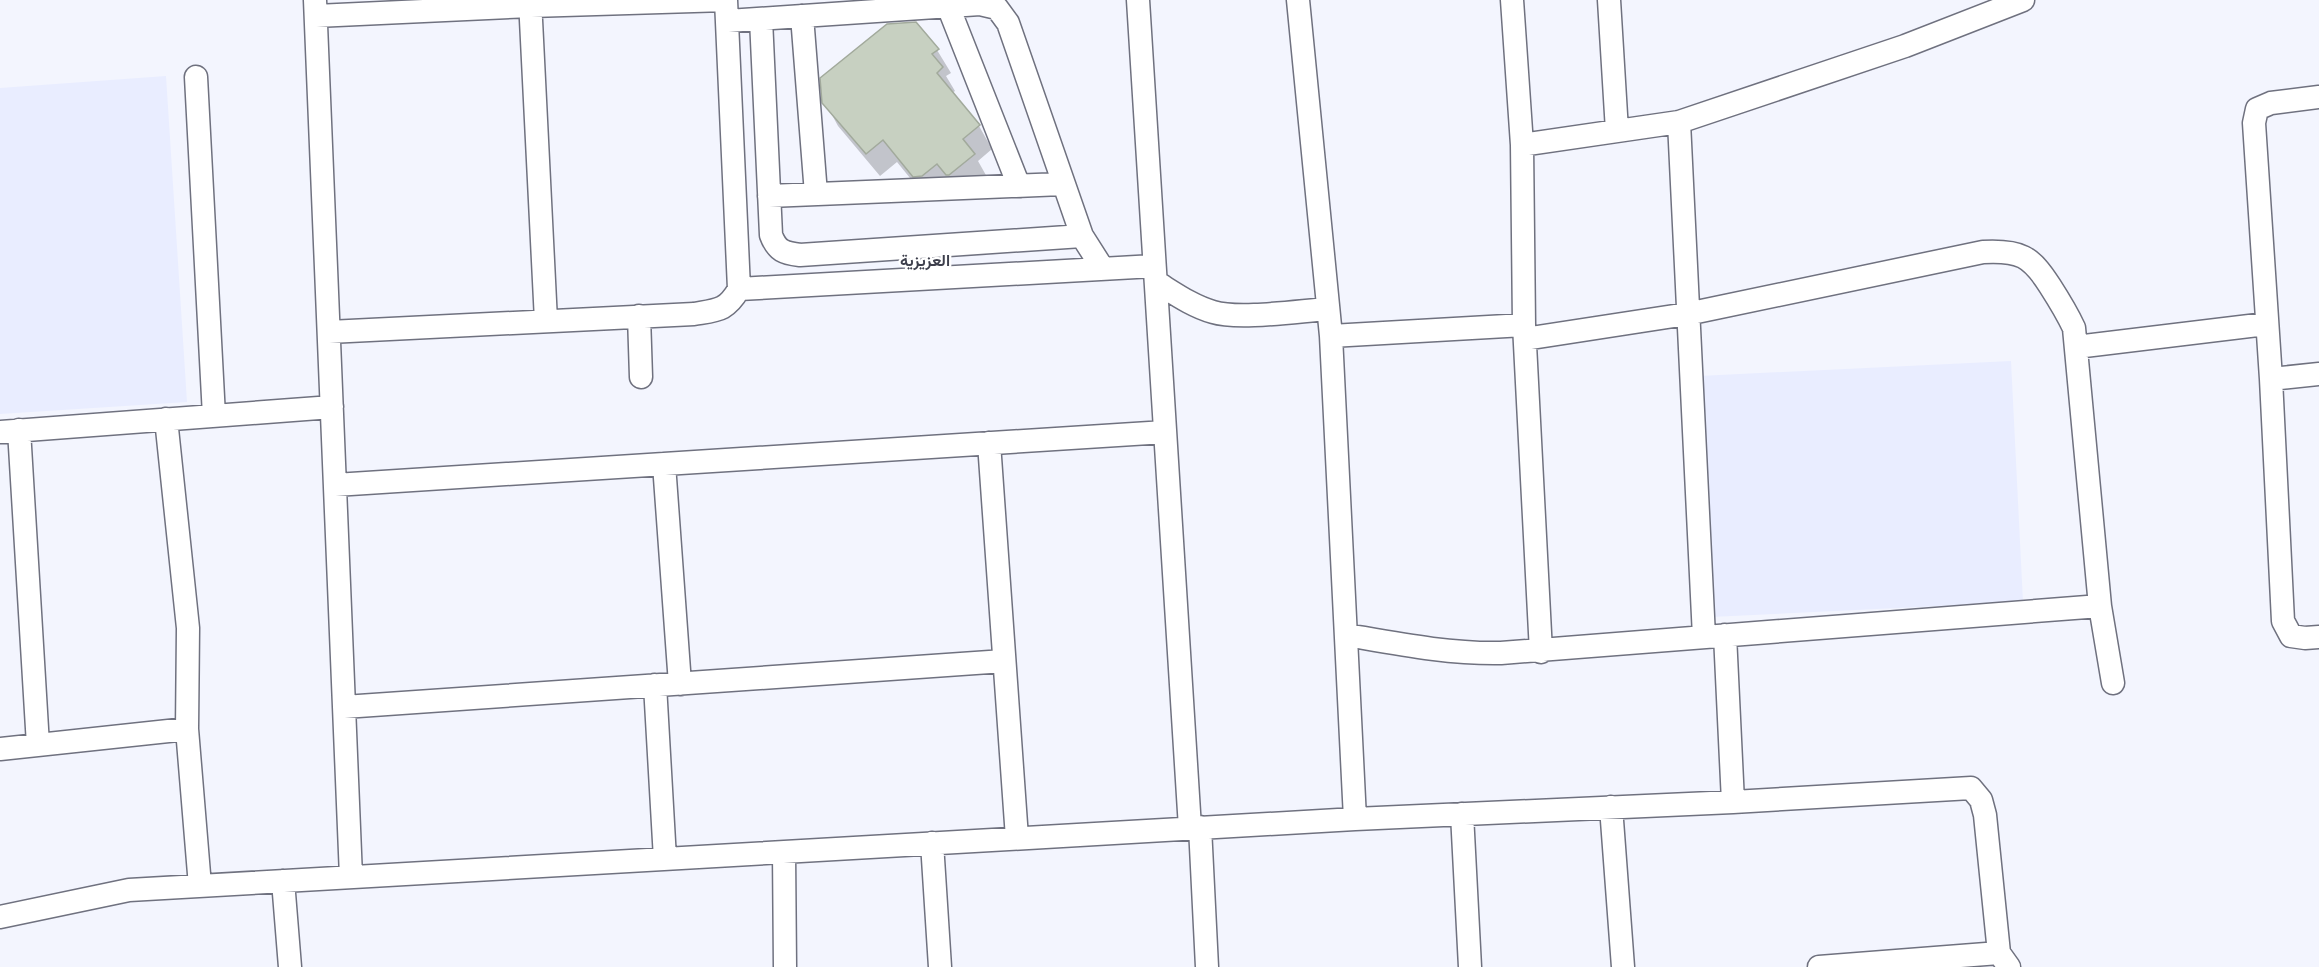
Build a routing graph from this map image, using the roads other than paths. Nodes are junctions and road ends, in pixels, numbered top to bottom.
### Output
1 (1138, 0) edge
2 (1298, 0) edge
3 (1512, 0) edge
4 (1609, 0) edge
5 (530, 3) edge
6 (2008, 3) edge
7 (948, 6) junction
8 (727, 7) edge
9 (315, 8) edge
10 (802, 16) junction
11 (761, 19) junction
12 (196, 77) dead end
13 (2319, 98) edge
14 (1679, 122) junction
15 (1617, 131) junction
16 (1522, 145) junction
17 (767, 150) junction
18 (734, 151) junction
19 (1062, 184) junction
20 (1019, 186) junction
21 (816, 194) junction
22 (769, 196) junction
23 (1082, 236) junction
24 (916, 247) junction
25 (1103, 269) junction
26 (1155, 274) junction
27 (919, 279) junction
28 (739, 289) junction
29 (1328, 309) junction
30 (1687, 314) junction
31 (639, 316) junction
32 (546, 321) junction
33 (2266, 324) junction
34 (329, 332) junction
35 (1524, 332) junction
36 (1330, 336) junction
37 (2076, 346) junction
38 (2319, 374) edge
39 (640, 377) dead end
40 (2271, 379) junction
41 (332, 407) junction
42 (214, 416) junction
43 (166, 419) junction
44 (10, 431) edge
45 (1165, 432) junction
46 (989, 443) junction
47 (664, 464) junction
48 (335, 485) junction
49 (2100, 606) junction
50 (1347, 635) junction
51 (1714, 636) junction
52 (2319, 637) edge
53 (1541, 652) junction
54 (1004, 661) junction
55 (2113, 683) dead end
56 (680, 684) junction
57 (655, 685) junction
58 (344, 707) junction
59 (187, 729) junction
60 (38, 745) junction
61 (0, 749) edge
62 (1733, 802) junction
63 (1611, 807) junction
64 (1462, 814) junction
65 (1355, 819) junction
66 (1195, 828) junction
67 (1017, 838) junction
68 (932, 843) junction
69 (784, 852) junction
70 (665, 859) junction
71 (351, 877) junction
72 (283, 881) junction
73 (200, 886) junction
74 (0, 917) edge
75 (2004, 960) edge
76 (1868, 965) edge
77 (290, 967) edge
78 (785, 967) edge
79 (940, 967) edge
80 (1207, 967) edge
81 (1470, 967) edge
82 (1623, 967) edge
83 (1819, 967) edge

1 - 26 street
2 - 29 street
3 - 16 street
4 - 15 street
5 - 8 street
5 - 9 street
5 - 32 street
6 - 14 street
7 - 10 street
7 - 19 street
7 - 20 street
8 - 11 street
8 - 18 street
9 - 34 street
10 - 11 street
10 - 21 street
11 - 17 street
12 - 42 street
13 - 33 street
14 - 15 street
14 - 30 street
15 - 16 street
16 - 35 street
17 - 18 street
17 - 22 street
18 - 28 street
19 - 20 street
19 - 23 street
20 - 21 street
21 - 22 street
22 - 24 street
23 - 24 street
23 - 25 street
24 - 27 street
25 - 26 street
25 - 27 street
26 - 29 street
26 - 45 street
27 - 28 street
28 - 31 street
29 - 36 street
30 - 35 street
30 - 37 street
30 - 51 street
31 - 32 street
31 - 39 street
32 - 34 street
33 - 37 street
33 - 40 street
34 - 41 street
35 - 36 street
35 - 53 street
36 - 50 street
37 - 49 street
38 - 40 street
40 - 52 street
41 - 42 street
41 - 48 street
42 - 43 street
43 - 44 street
43 - 59 street
44 - 60 street
45 - 46 street
45 - 66 street
46 - 47 street
46 - 54 street
47 - 48 street
47 - 56 street
48 - 58 street
49 - 51 street
49 - 55 street
50 - 53 street
50 - 65 street
51 - 53 street
51 - 62 street
54 - 56 street
54 - 67 street
56 - 57 street
57 - 58 street
57 - 70 street
58 - 71 street
59 - 60 street
59 - 73 street
60 - 61 street
62 - 63 street
62 - 75 street
63 - 64 street
63 - 82 street
64 - 65 street
64 - 81 street
65 - 66 street
66 - 67 street
66 - 80 street
67 - 68 street
68 - 69 street
68 - 79 street
69 - 70 street
69 - 78 street
70 - 71 street
71 - 72 street
72 - 73 street
72 - 77 street
73 - 74 street
75 - 76 street
76 - 83 street

